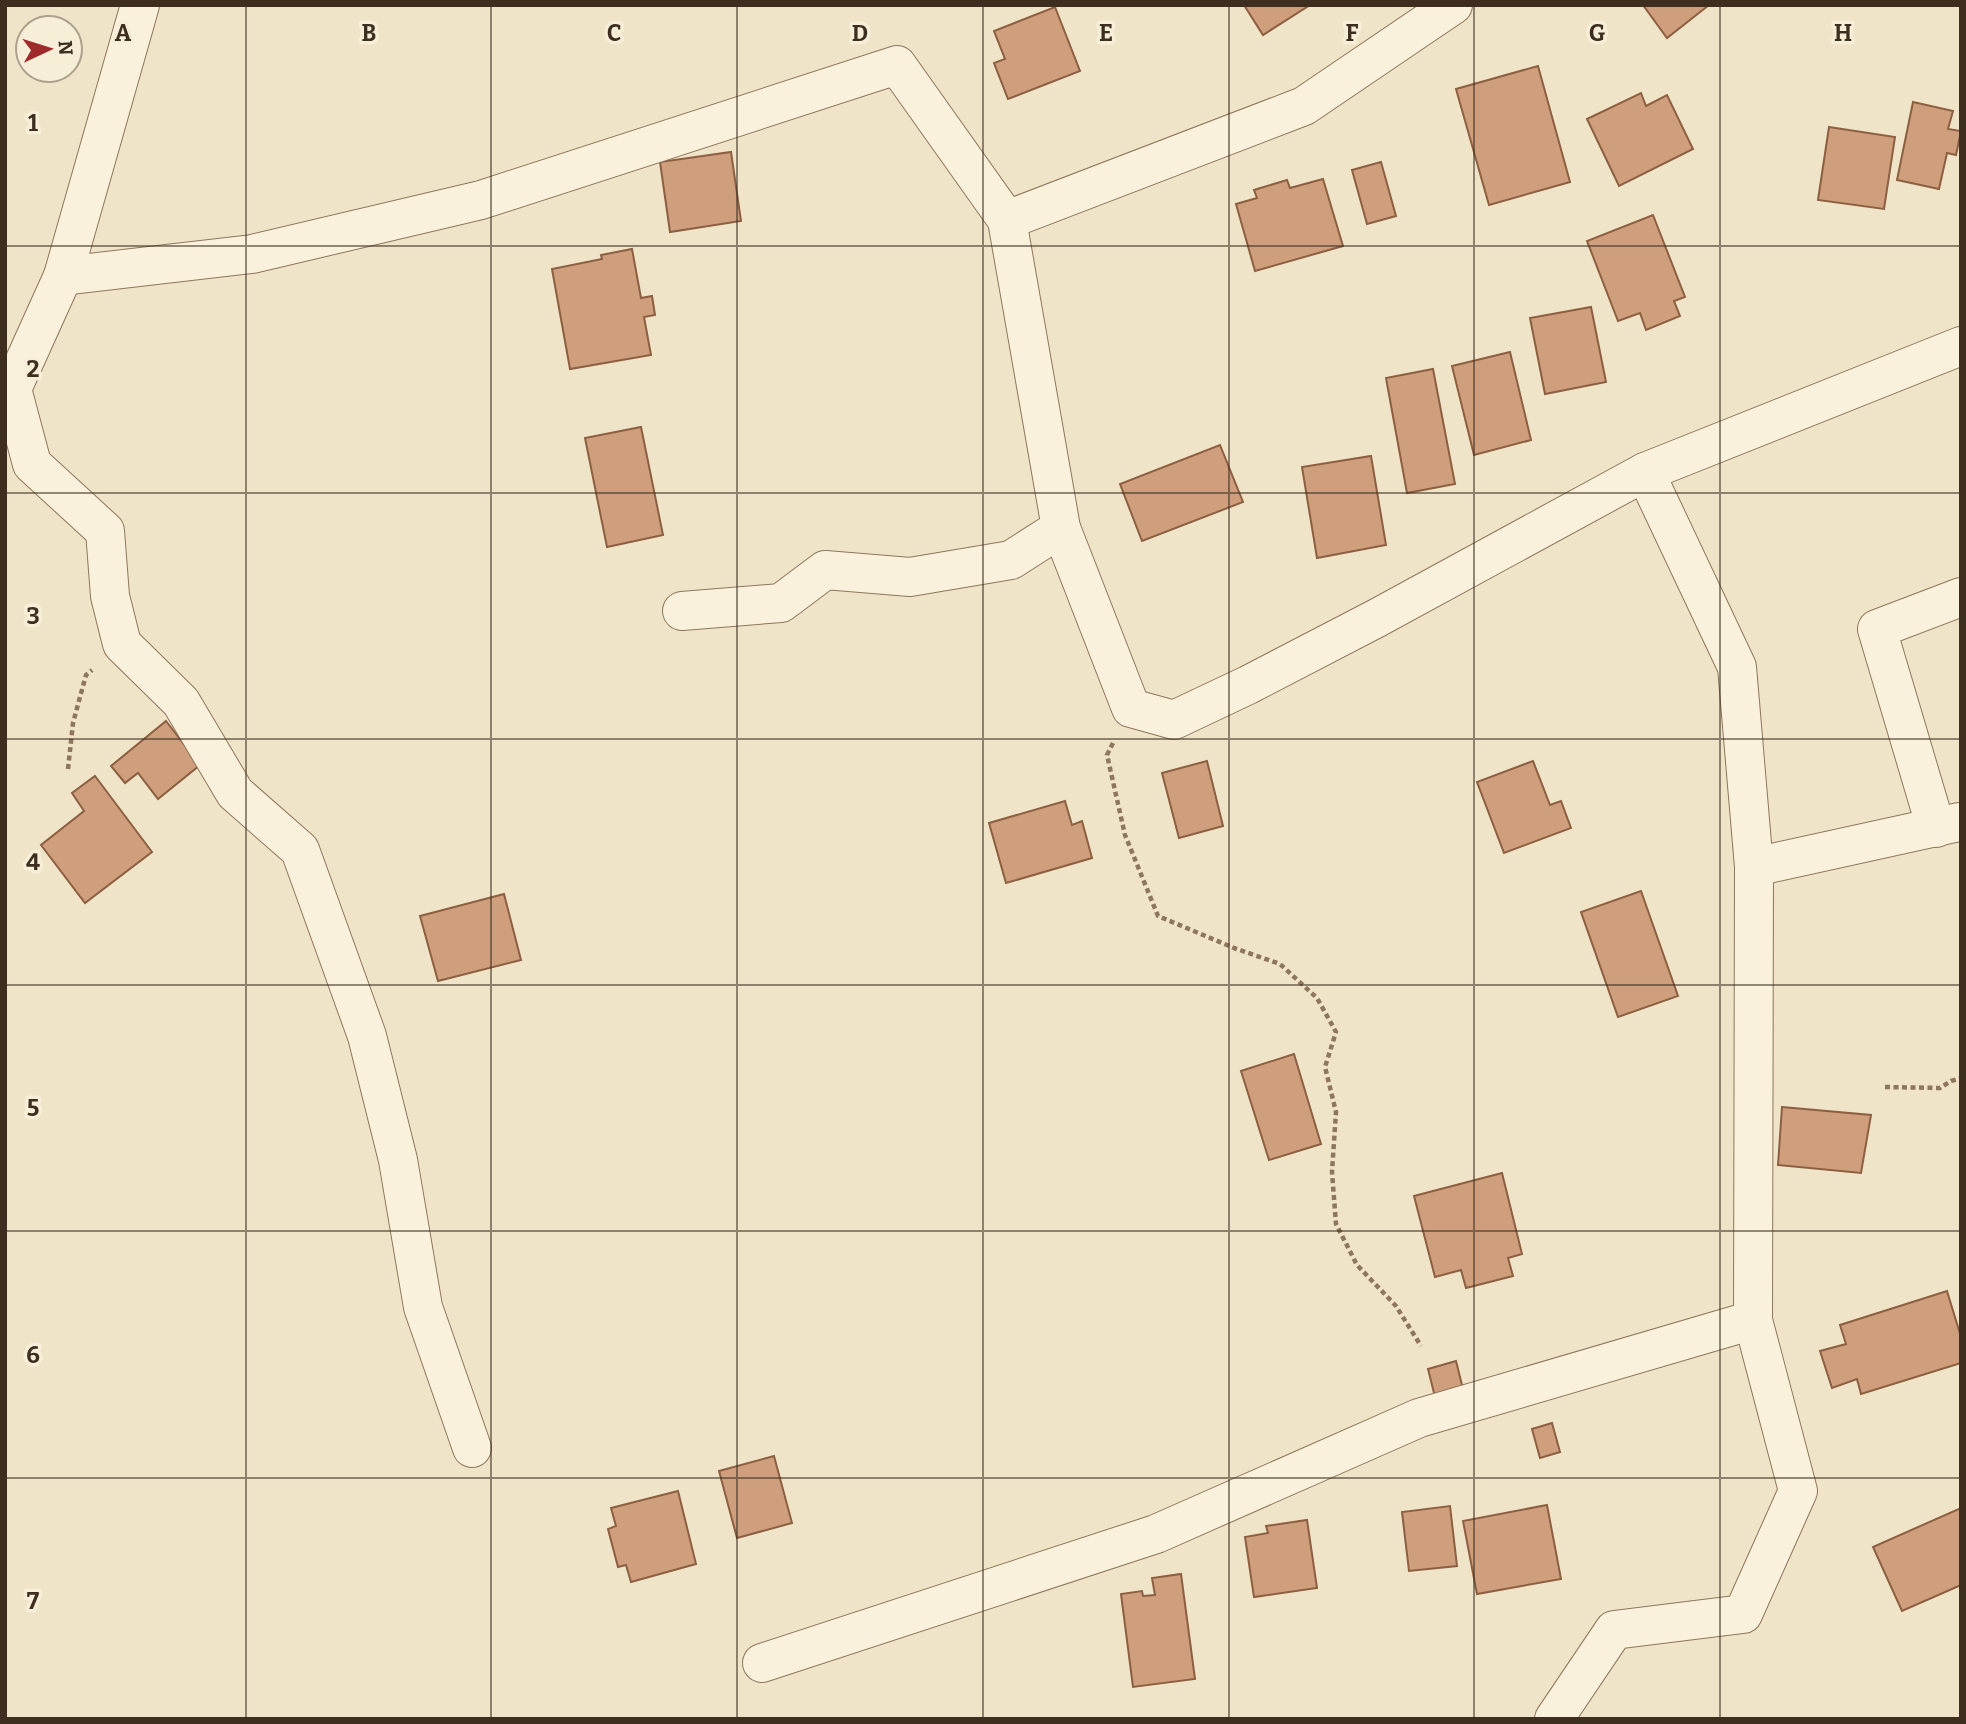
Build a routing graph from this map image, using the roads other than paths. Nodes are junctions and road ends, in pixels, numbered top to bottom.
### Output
1 (140, 5) edge
2 (1452, 5) edge
3 (1007, 220) junction
4 (63, 276) junction
5 (1961, 346) edge
6 (8, 391) edge
7 (1645, 472) junction
8 (1061, 528) junction
9 (1961, 597) edge
10 (682, 611) dead end
11 (1948, 824) edge
12 (1754, 867) junction
13 (1753, 1321) junction
14 (472, 1448) dead end
15 (762, 1663) dead end
16 (1554, 1719) edge

1 - 4 street
2 - 3 street
3 - 4 street
3 - 8 street
4 - 6 street
5 - 7 street
6 - 14 street
7 - 8 street
7 - 12 street
8 - 10 street
9 - 11 street
11 - 12 street
12 - 13 street
13 - 15 street
13 - 16 street

